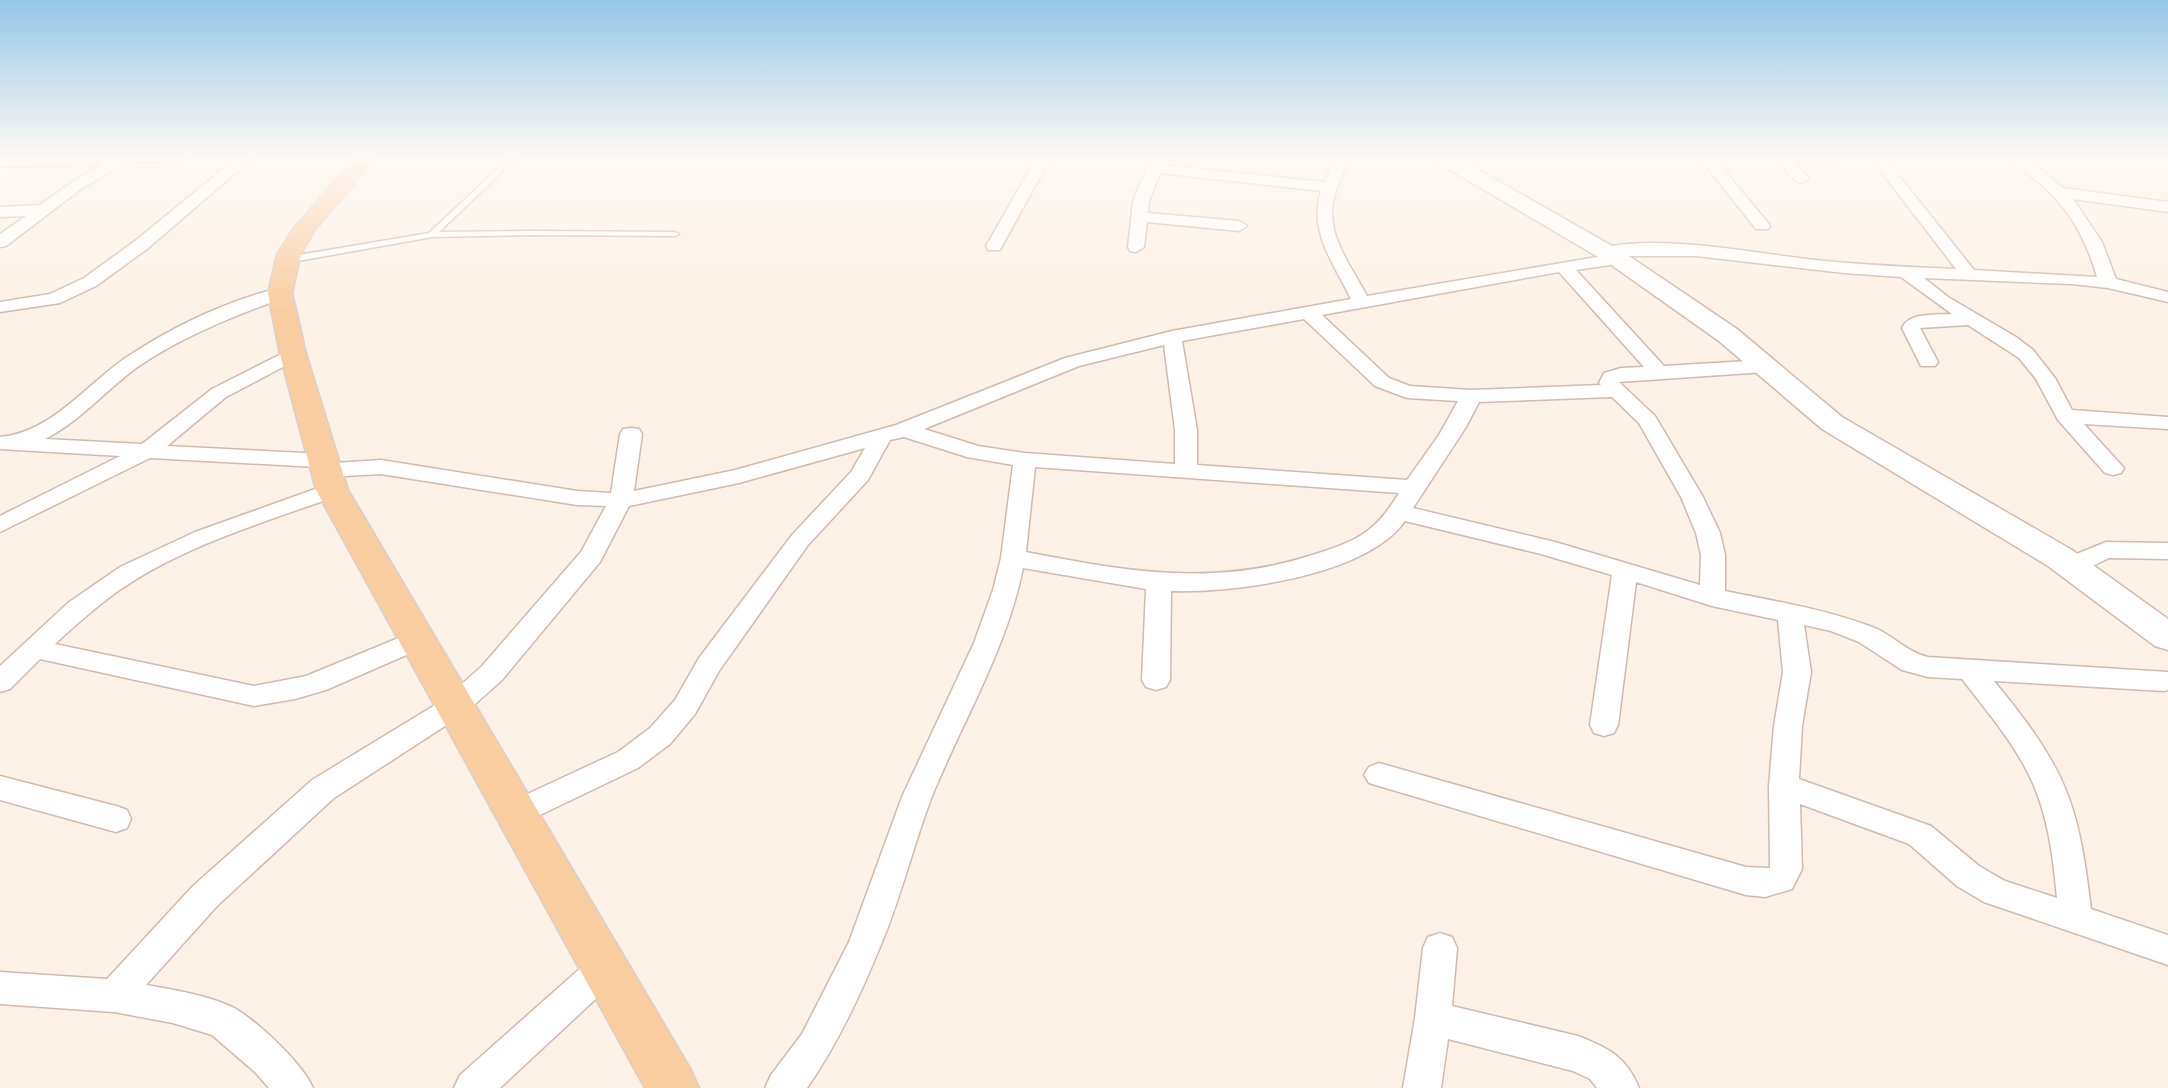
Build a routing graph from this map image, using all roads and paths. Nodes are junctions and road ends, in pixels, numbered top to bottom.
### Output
1 (45, 208) edge
2 (186, 208) edge
3 (323, 208) edge
4 (461, 208) edge
5 (1015, 208) edge
6 (1141, 208) edge
7 (1325, 208) edge
8 (1531, 208) edge
9 (1747, 208) edge
10 (1917, 208) edge
11 (2075, 208) edge
12 (42, 210) junction
13 (0, 212) edge
14 (1140, 217) junction
15 (1239, 226) dead end
16 (1762, 226) dead end
17 (675, 234) dead end
18 (432, 235) junction
19 (0, 242) edge
20 (994, 246) dead end
21 (1136, 247) dead end
22 (1613, 255) junction
23 (1563, 266) junction
24 (1904, 271) junction
25 (1968, 273) junction
26 (283, 277) junction
27 (2108, 283) junction
28 (2168, 297) edge
29 (1362, 304) junction
30 (0, 308) edge
31 (1309, 314) junction
32 (1970, 319) junction
33 (1173, 337) junction
34 (293, 354) junction
35 (1928, 362) dead end
36 (1765, 366) junction
37 (1659, 372) junction
38 (1616, 391) junction
39 (1471, 396) junction
40 (2065, 416) junction
41 (2168, 423) edge
42 (893, 433) junction
43 (631, 434) dead end
44 (4, 443) edge
45 (147, 451) junction
46 (1025, 460) junction
47 (2114, 468) dead end
48 (1186, 472) junction
49 (328, 474) junction
50 (1412, 487) junction
51 (621, 500) junction
52 (1399, 512) junction
53 (0, 525) edge
54 (2168, 551) edge
55 (1013, 558) junction
56 (2071, 566) junction
57 (1625, 569) junction
58 (1159, 581) junction
59 (1712, 597) junction
60 (1790, 615) junction
61 (2168, 637) edge
62 (417, 639) junction
63 (35, 649) junction
64 (1970, 670) junction
65 (1156, 680) dead end
66 (2167, 681) edge
67 (0, 682) edge
68 (455, 706) junction
69 (1604, 725) dead end
70 (1380, 775) dead end
71 (1785, 786) junction
72 (0, 788) edge
73 (517, 813) junction
74 (116, 819) dead end
75 (2076, 919) junction
76 (1440, 948) dead end
77 (2168, 950) edge
78 (605, 968) junction
79 (0, 988) edge
80 (114, 996) junction
81 (1433, 1018) junction
82 (294, 1088) edge
83 (473, 1088) edge
84 (674, 1088) edge
85 (784, 1088) edge
86 (1422, 1088) edge
87 (1620, 1088) edge

1 - 12 street
2 - 30 street
3 - 26 main road
4 - 18 lane
5 - 20 street
6 - 14 street
7 - 29 street
8 - 22 street
9 - 16 street
10 - 25 street
11 - 27 street
12 - 13 street
12 - 19 street
14 - 15 street
14 - 21 street
17 - 18 lane
18 - 26 lane
22 - 23 street
22 - 24 street
22 - 36 street
23 - 29 street
23 - 37 street
24 - 25 street
24 - 32 street
25 - 27 street
26 - 34 main road
26 - 44 street
27 - 28 street
29 - 31 street
31 - 33 street
31 - 39 street
32 - 35 street
32 - 40 street
33 - 42 street
33 - 48 street
34 - 45 street
34 - 49 main road
36 - 37 street
36 - 56 street
37 - 38 street
38 - 39 street
38 - 59 street
39 - 50 street
40 - 41 street
40 - 47 street
42 - 46 street
42 - 51 street
42 - 73 street
43 - 51 street
44 - 45 street
45 - 49 street
45 - 53 street
46 - 48 street
46 - 55 street
48 - 50 street
49 - 51 street
49 - 62 main road
49 - 63 street
50 - 52 street
51 - 68 street
52 - 57 street
52 - 58 street
54 - 56 street
55 - 58 street
55 - 85 street
56 - 61 street
57 - 59 street
57 - 69 street
58 - 65 street
59 - 60 street
60 - 64 street
60 - 71 street
62 - 63 street
62 - 68 main road
63 - 67 street
64 - 66 street
64 - 75 street
68 - 73 main road
68 - 80 street
70 - 71 street
71 - 75 street
72 - 74 street
73 - 78 main road
75 - 77 street
76 - 81 street
78 - 83 street
78 - 84 main road
79 - 80 street
80 - 82 street
81 - 86 street
81 - 87 street

